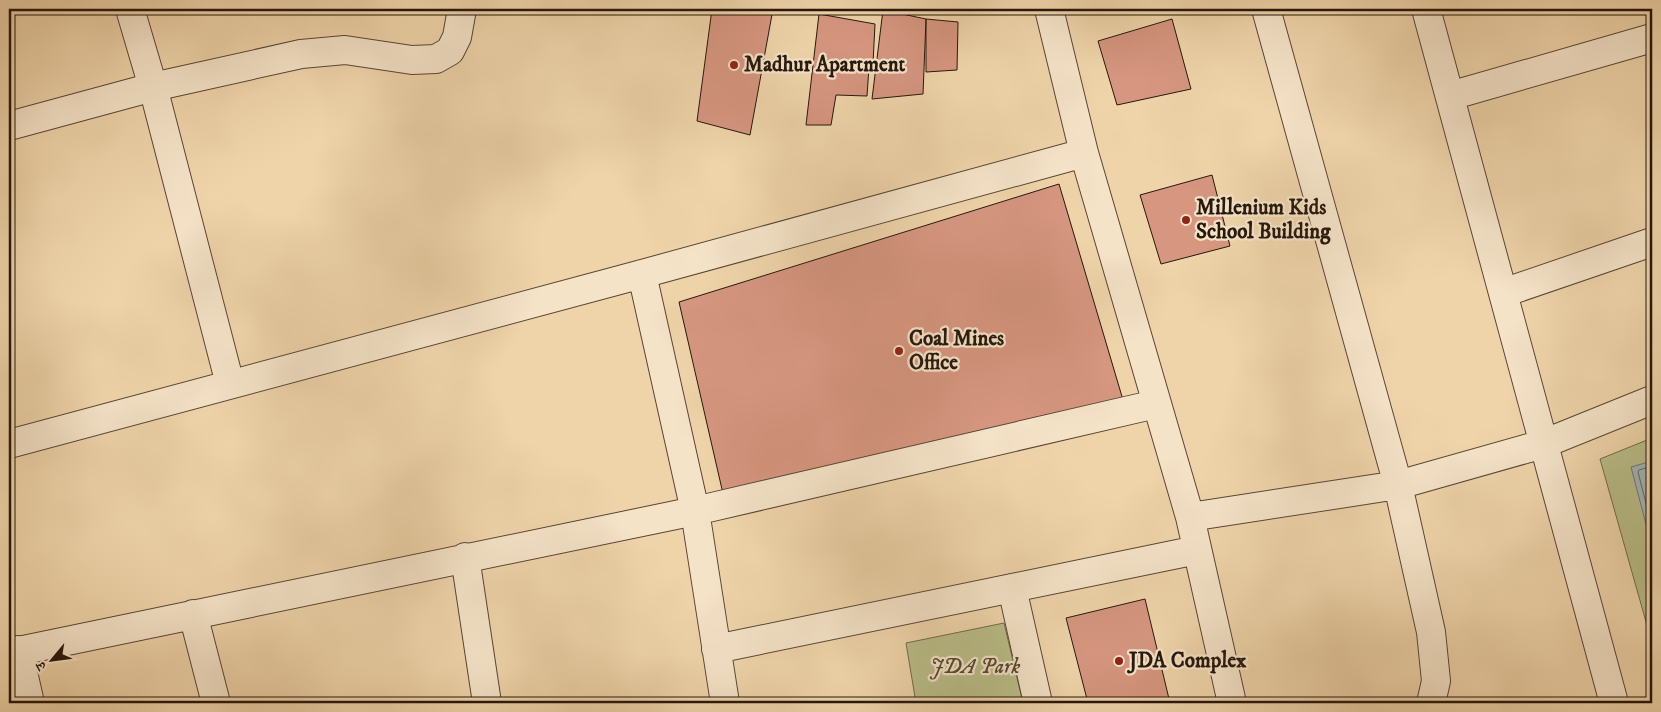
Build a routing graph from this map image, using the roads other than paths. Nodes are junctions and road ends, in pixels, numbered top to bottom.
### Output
1 (130, 9) edge
2 (462, 9) edge
3 (1048, 9) edge
4 (1266, 9) edge
5 (1426, 9) edge
6 (1652, 38) edge
7 (154, 87) junction
8 (1450, 96) junction
9 (9, 126) edge
10 (1084, 153) junction
11 (1652, 242) edge
12 (642, 274) junction
13 (1503, 293) junction
14 (230, 384) junction
15 (1652, 400) edge
16 (1156, 404) junction
17 (9, 444) edge
18 (1544, 444) junction
19 (1398, 485) junction
20 (695, 511) junction
21 (1190, 517) junction
22 (1197, 550) junction
23 (465, 557) junction
24 (1012, 588) junction
25 (194, 614) junction
26 (716, 649) junction
27 (14, 652) edge
28 (30, 703) edge
29 (216, 703) edge
30 (487, 703) edge
31 (725, 703) edge
32 (1038, 703) edge
33 (1232, 703) edge
34 (1431, 703) edge
35 (1614, 703) edge

1 - 7 street
2 - 7 street
3 - 10 street
4 - 19 street
5 - 8 street
6 - 8 street
7 - 9 street
7 - 14 street
8 - 13 street
10 - 12 street
10 - 16 street
11 - 13 street
12 - 14 street
12 - 20 street
13 - 18 street
14 - 17 street
15 - 18 street
16 - 20 street
16 - 21 street
18 - 19 street
18 - 35 street
19 - 21 street
19 - 34 street
20 - 23 street
20 - 26 street
21 - 22 street
22 - 24 street
22 - 33 street
23 - 25 street
23 - 30 street
24 - 26 street
24 - 32 street
25 - 27 street
25 - 29 street
26 - 31 street
27 - 28 street

